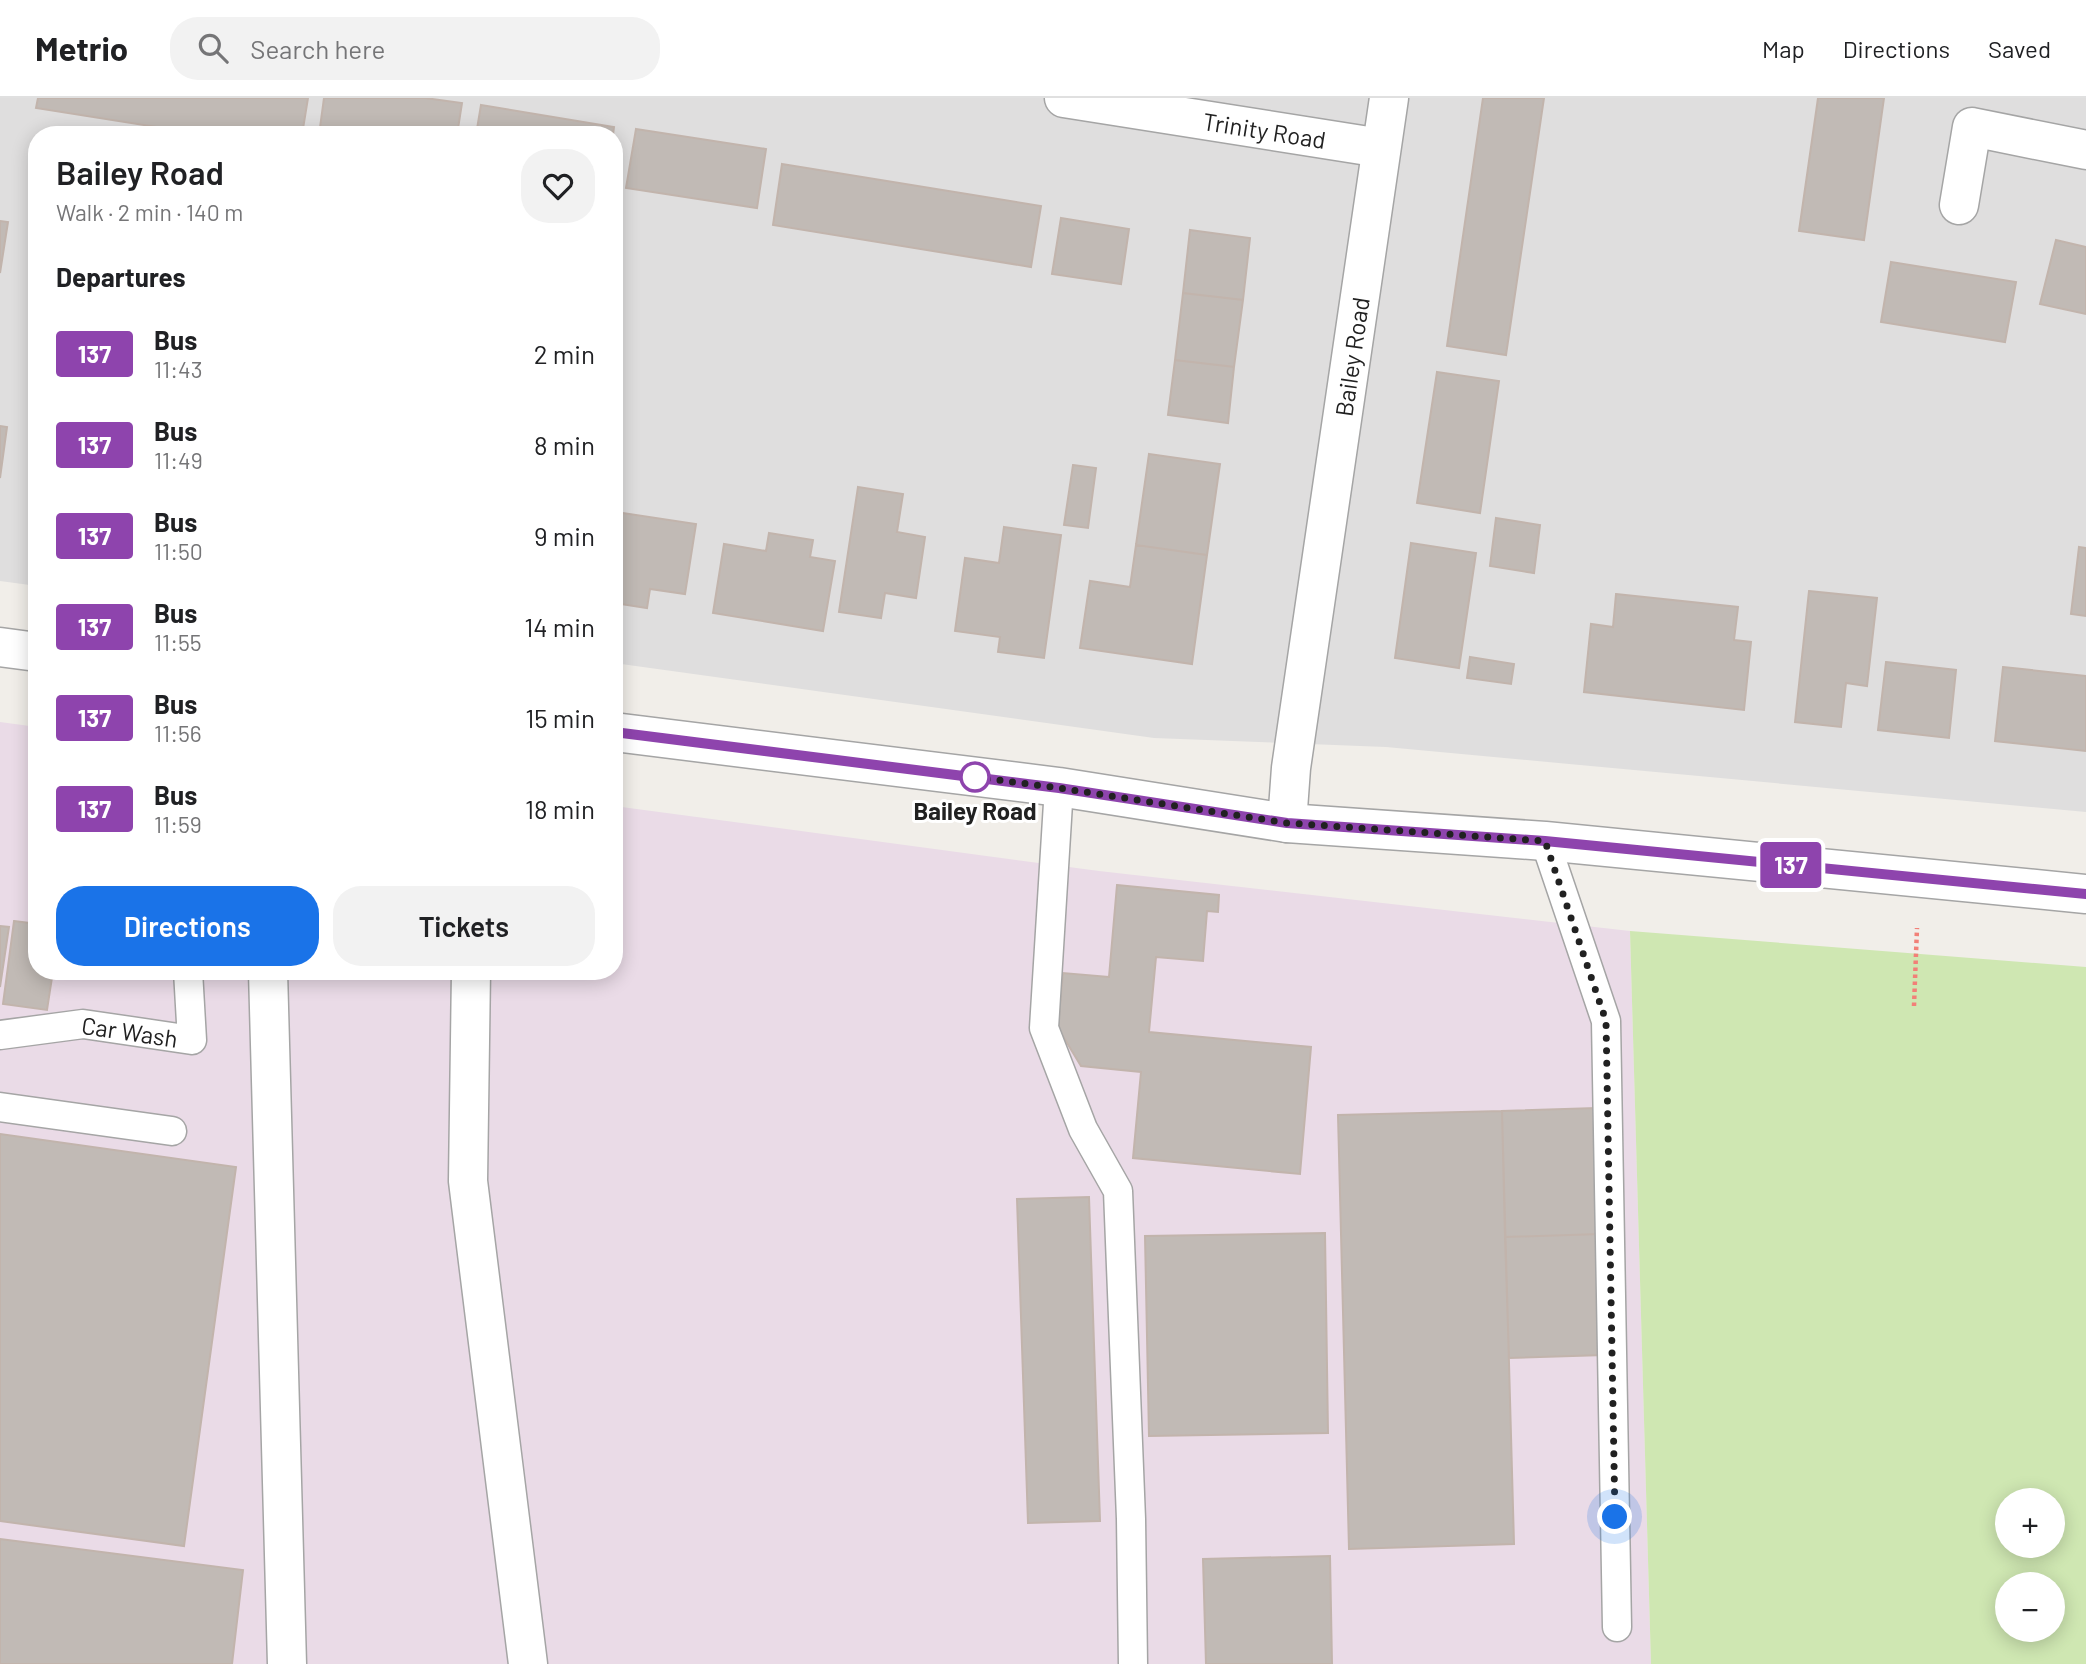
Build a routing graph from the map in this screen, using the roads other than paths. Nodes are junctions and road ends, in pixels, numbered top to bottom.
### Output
1 (1064, 98) edge
2 (1389, 98) edge
3 (1974, 113) edge
4 (1381, 148) junction
5 (2086, 150) edge
6 (1959, 205) dead end
7 (0, 647) edge
8 (28, 651) edge
9 (623, 733) edge
10 (1059, 788) junction
11 (1287, 823) junction
12 (1545, 841) junction
13 (2086, 894) edge
14 (189, 980) edge
15 (268, 980) edge
16 (471, 980) edge
17 (0, 1035) edge
18 (0, 1107) edge
19 (172, 1131) dead end
20 (1617, 1627) dead end
21 (287, 1664) edge
22 (528, 1664) edge
23 (1133, 1664) edge

1 - 4 street, Trinity Road
2 - 4 street, Bailey Road
3 - 5 street
3 - 6 street
4 - 11 street, Bailey Road
7 - 8 street
9 - 10 street
10 - 11 street
10 - 23 lane
11 - 12 street
12 - 13 street
12 - 20 lane
14 - 17 lane, Car Wash
15 - 21 street
16 - 22 street
18 - 19 lane

